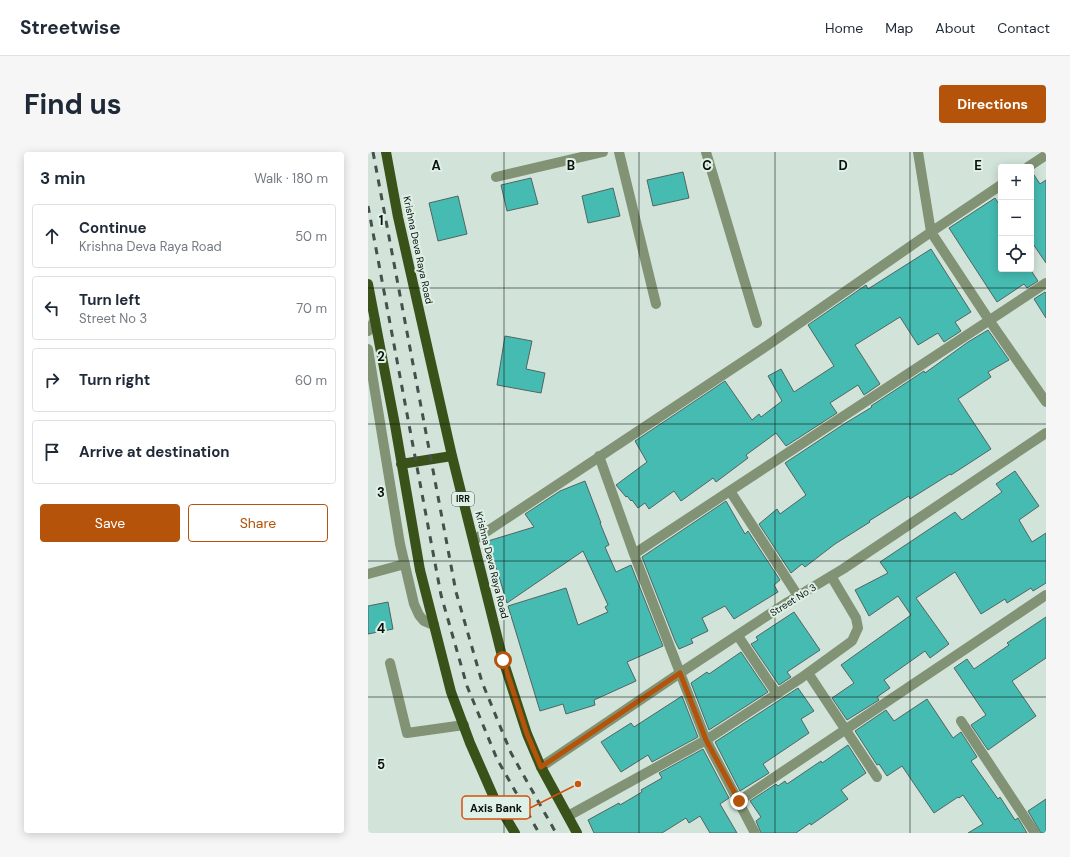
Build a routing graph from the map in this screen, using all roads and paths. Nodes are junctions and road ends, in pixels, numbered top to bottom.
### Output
1 (386, 152) edge
2 (604, 152) edge
3 (619, 152) edge
4 (706, 152) edge
5 (918, 152) edge
6 (1046, 155) edge
7 (1032, 164) edge
8 (496, 177) dead end
9 (998, 187) edge
10 (931, 232) junction
11 (1046, 283) edge
12 (368, 284) edge
13 (656, 304) dead end
14 (375, 320) junction
15 (989, 320) junction
16 (757, 323) dead end
17 (368, 331) edge
18 (368, 349) edge
19 (1046, 402) edge
20 (1046, 433) edge
21 (452, 456) junction
22 (600, 456) junction
23 (401, 464) junction
24 (730, 491) junction
25 (474, 540) junction
26 (634, 554) junction
27 (405, 564) junction
28 (368, 574) edge
29 (831, 576) junction
30 (1046, 595) edge
31 (798, 596) junction
32 (434, 625) junction
33 (738, 636) junction
34 (390, 663) dead end
35 (680, 673) junction
36 (808, 673) junction
37 (777, 694) junction
38 (961, 721) dead end
39 (464, 725) junction
40 (845, 730) junction
41 (706, 740) junction
42 (541, 767) junction
43 (877, 777) dead end
44 (739, 801) junction
45 (568, 816) junction
46 (514, 833) edge
47 (577, 833) edge
48 (755, 833) edge
49 (1035, 833) edge

1 - 21 main road, Krishna Deva Raya Road / IRR
2 - 8 street
3 - 13 street
4 - 16 street
5 - 10 street
6 - 7 street
9 - 10 street
10 - 15 street
10 - 22 street
11 - 15 street
12 - 14 main road
14 - 17 street
14 - 23 main road
15 - 19 street
15 - 24 street
18 - 27 street
20 - 29 street, Street No 3
21 - 23 main road
21 - 25 main road, Krishna Deva Raya Road / IRR
22 - 25 street
22 - 26 street
23 - 32 main road
24 - 26 street
24 - 31 street
25 - 42 main road, Krishna Deva Raya Road / IRR
26 - 35 street
27 - 28 street
27 - 32 street
29 - 31 street, Street No 3
29 - 36 street
30 - 40 street
31 - 33 street, Street No 3
32 - 39 main road
33 - 35 street, Street No 3
33 - 37 street
34 - 39 street
35 - 41 street
35 - 42 street, Street No 3
36 - 37 street
36 - 40 street
37 - 41 street
38 - 49 street
39 - 46 main road
40 - 43 street
40 - 44 street
41 - 44 street
41 - 45 street
42 - 45 main road, Krishna Deva Raya Road / IRR
44 - 48 street
45 - 47 main road, Krishna Deva Raya Road / IRR

